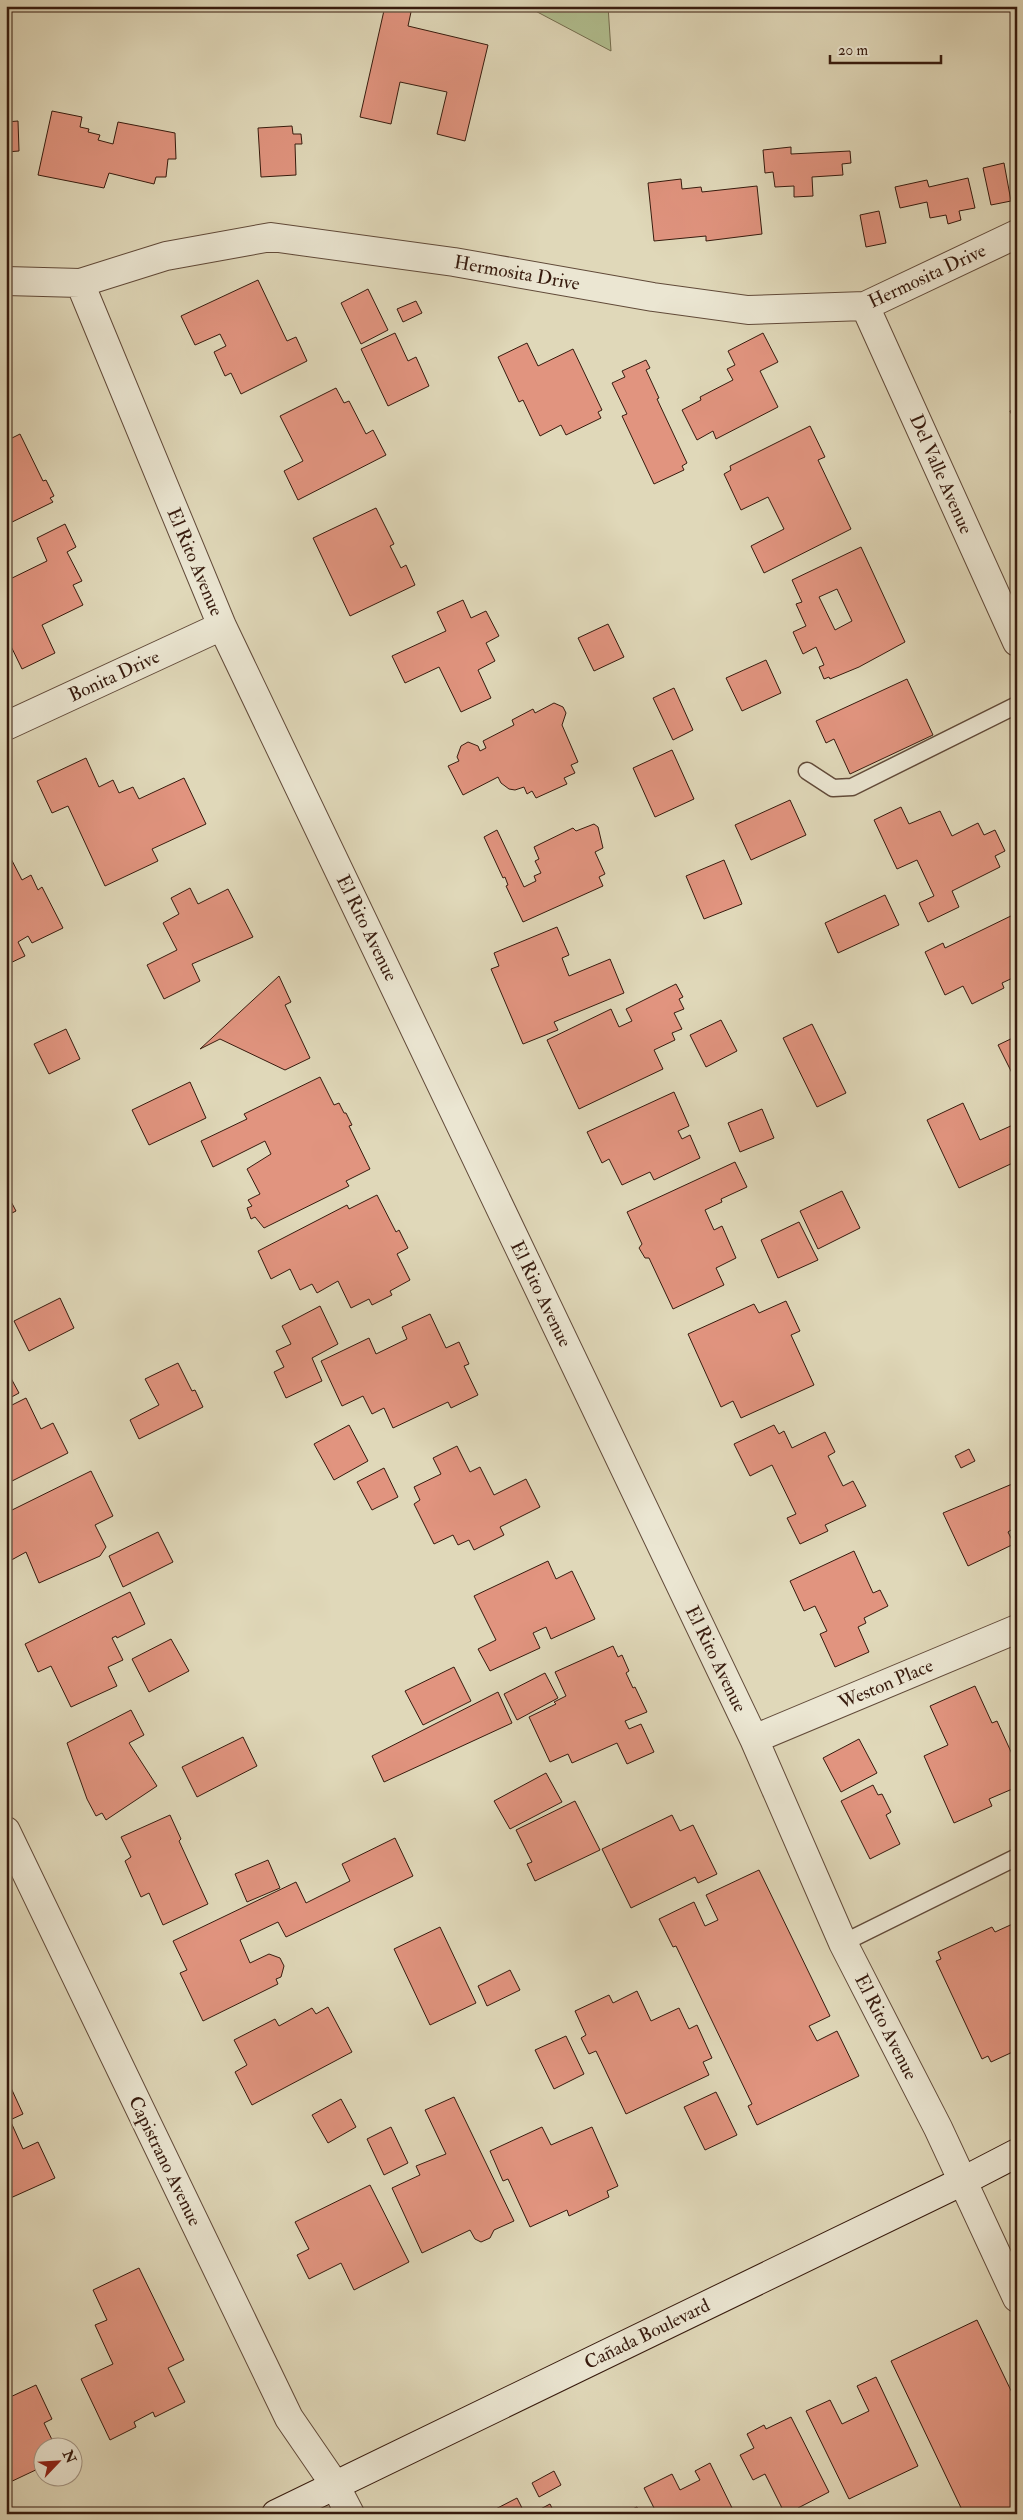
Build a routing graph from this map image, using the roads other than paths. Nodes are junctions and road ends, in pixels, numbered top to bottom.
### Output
1 (1017, 234) edge
2 (6, 281) edge
3 (80, 283) junction
4 (865, 306) junction
5 (222, 626) junction
6 (1017, 642) edge
7 (1017, 705) edge
8 (6, 726) edge
9 (807, 771) dead end
10 (1017, 1629) edge
11 (754, 1740) junction
12 (6, 1831) edge
13 (1017, 1858) edge
14 (843, 1943) junction
15 (1017, 2153) edge
16 (963, 2181) junction
17 (1017, 2298) edge
18 (335, 2485) junction
19 (276, 2514) edge
20 (350, 2514) edge

1 - 4 street, Hermosita Drive
2 - 3 street, Hermosita Drive
3 - 4 street, Hermosita Drive
3 - 5 street, El Rito Avenue
4 - 6 street, Del Valle Avenue
5 - 8 street, Bonita Drive
5 - 11 street, El Rito Avenue
7 - 9 lane
10 - 11 street, Weston Place
11 - 14 street, El Rito Avenue
12 - 18 street, Capistrano Avenue
13 - 14 lane
14 - 16 street, El Rito Avenue
15 - 16 street, Cañada Boulevard
16 - 17 street, El Rito Avenue
16 - 18 street, Cañada Boulevard
18 - 19 street, Cañada Boulevard
18 - 20 street, Capistrano Avenue

